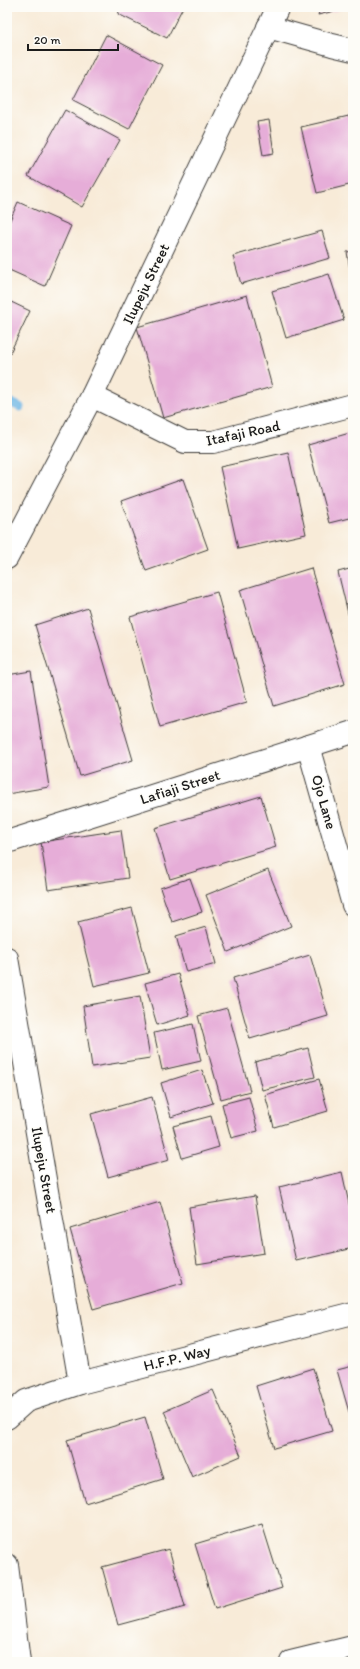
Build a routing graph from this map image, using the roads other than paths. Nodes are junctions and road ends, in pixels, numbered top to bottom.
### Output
1 (278, 7) edge
2 (268, 27) junction
3 (353, 50) edge
4 (92, 396) junction
5 (353, 405) edge
6 (7, 558) edge
7 (353, 732) edge
8 (308, 746) junction
9 (7, 842) edge
10 (353, 905) edge
11 (7, 958) edge
12 (353, 1313) edge
13 (80, 1383) junction
14 (8, 1417) edge
15 (7, 1566) edge
16 (348, 1653) edge
17 (19, 1662) edge
18 (291, 1662) edge

1 - 2 street, Ilupeju Street
2 - 3 street
2 - 4 street, Ilupeju Street
4 - 5 street, Itafaji Road
4 - 6 street, Ilupeju Street
7 - 8 street, Lafiaji Street
8 - 9 street, Lafiaji Street
8 - 10 street, Ojo Lane
11 - 13 street, Ilupeju Street
12 - 13 street, H.F.P. Way
13 - 14 street, H.F.P. Way
15 - 17 street
16 - 18 street

